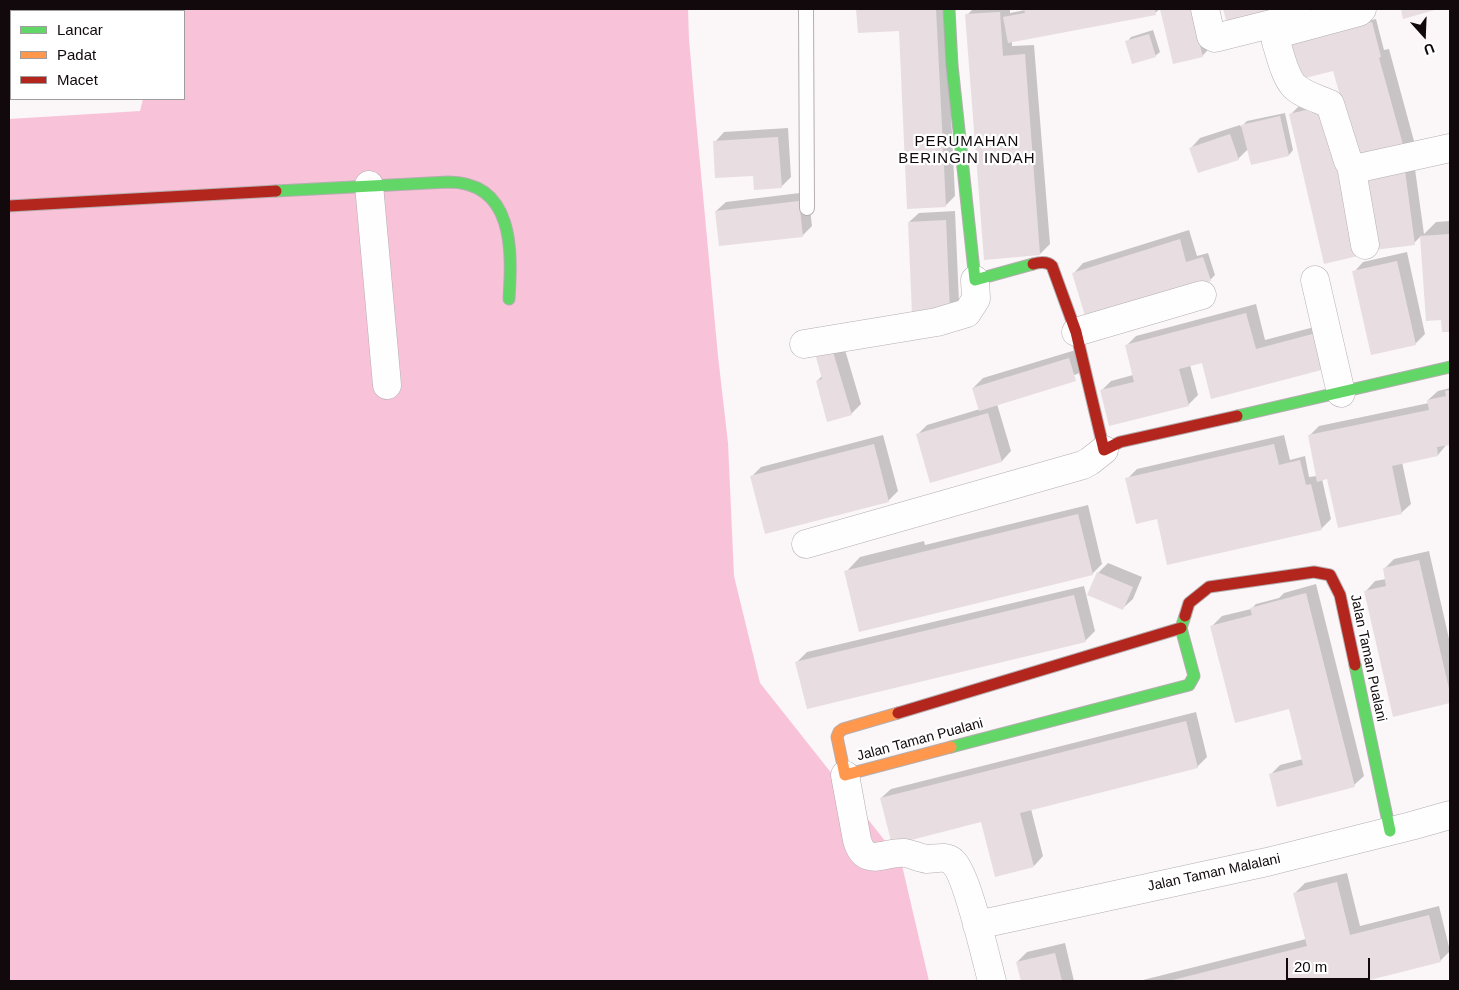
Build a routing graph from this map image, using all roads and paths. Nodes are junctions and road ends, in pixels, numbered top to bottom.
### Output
1 (806, 9) edge
2 (949, 9) edge
3 (1205, 9) edge
4 (1310, 9) edge
5 (1362, 9) edge
6 (1450, 148) edge
7 (1350, 165) junction
8 (369, 185) junction
9 (9, 206) edge
10 (807, 208) dead end
11 (1365, 245) dead end
12 (975, 280) junction
13 (1315, 280) dead end
14 (1202, 295) dead end
15 (509, 299) dead end
16 (1076, 332) junction
17 (804, 344) dead end
18 (1450, 367) edge
19 (387, 385) dead end
20 (1341, 393) junction
21 (1104, 450) junction
22 (806, 544) dead end
23 (1181, 628) junction
24 (845, 775) junction
25 (1450, 814) edge
26 (1390, 831) junction
27 (977, 925) junction
28 (992, 981) edge

1 - 10 lane
2 - 12 street
3 - 4 street
5 - 7 street
6 - 7 street
7 - 11 street
8 - 9 street
8 - 15 street
8 - 19 street
12 - 16 street
12 - 17 street
13 - 20 street
14 - 16 street
16 - 21 street
18 - 20 street
20 - 21 street
21 - 22 street
23 - 24 street, Jalan Taman Pualani
23 - 24 street, Jalan Taman Pualani
23 - 26 street, Jalan Taman Pualani
24 - 27 street
25 - 26 street, Jalan Taman Malalani
26 - 27 street, Jalan Taman Malalani
27 - 28 street

